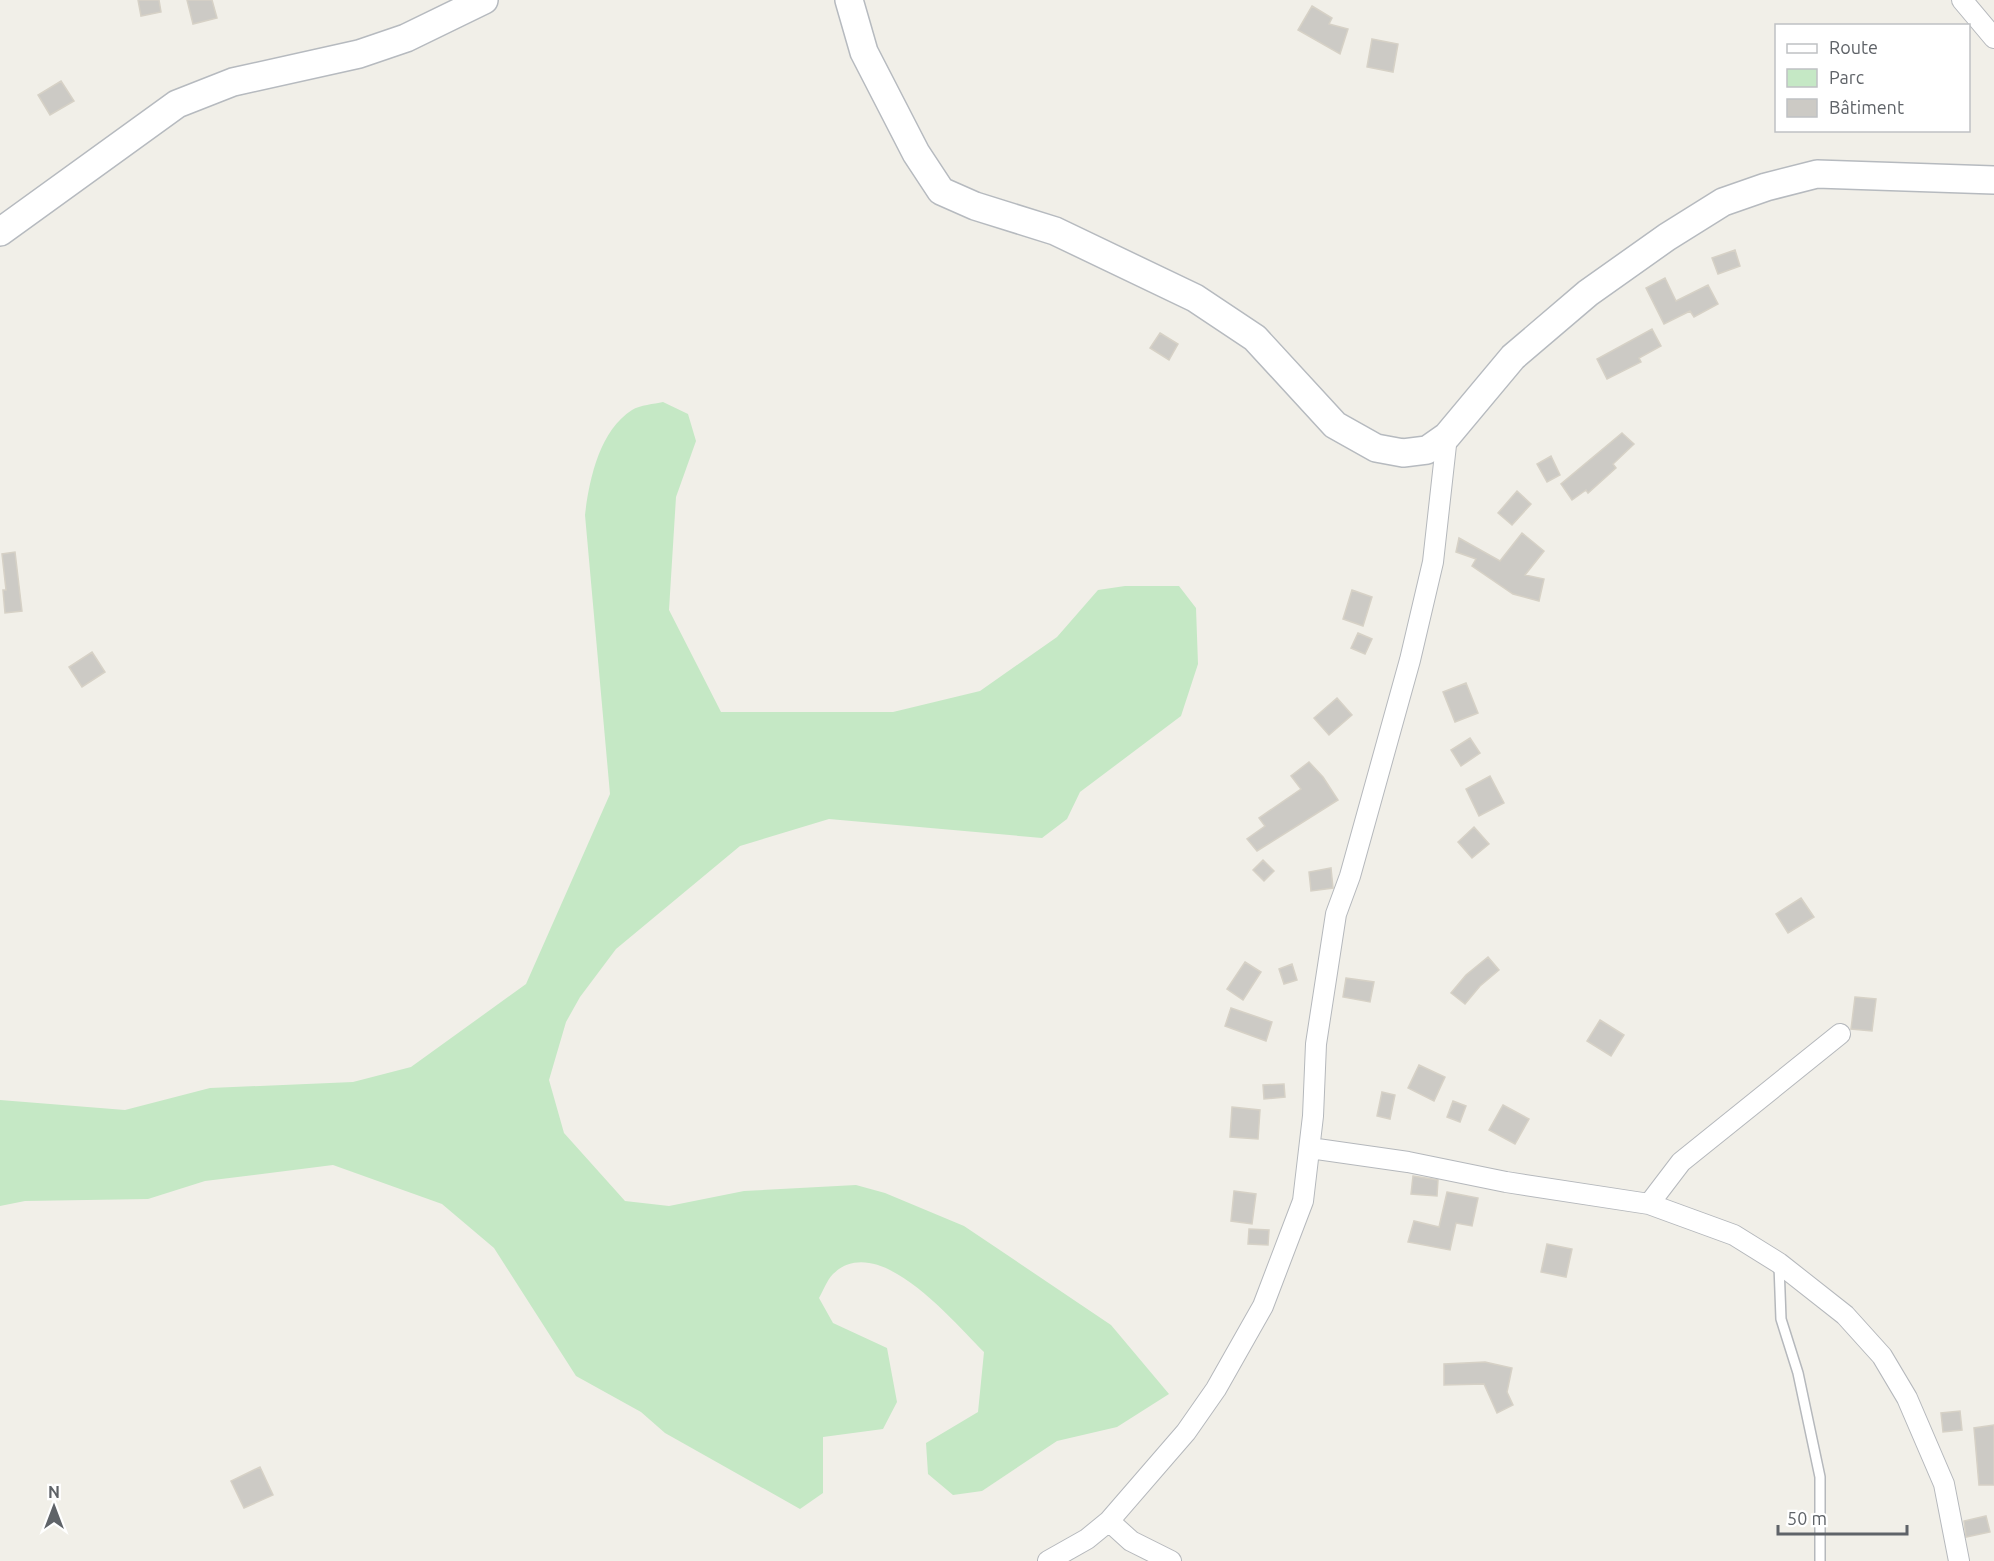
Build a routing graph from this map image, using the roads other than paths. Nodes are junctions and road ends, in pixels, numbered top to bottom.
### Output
1 (484, 0) edge
2 (849, 0) edge
3 (1962, 0) edge
4 (1994, 38) edge
5 (1994, 180) edge
6 (0, 232) edge
7 (1447, 436) junction
8 (1840, 1034) dead end
9 (1310, 1149) junction
10 (1649, 1204) junction
11 (1779, 1263) junction
12 (1109, 1521) junction
13 (1087, 1539) junction
14 (1048, 1561) edge
15 (1068, 1561) edge
16 (1171, 1561) edge
17 (1820, 1561) edge
18 (1959, 1561) edge

1 - 6 street
2 - 7 street
3 - 4 street
5 - 7 street
7 - 9 street
8 - 10 street
9 - 10 street
9 - 12 street
10 - 11 street
11 - 17 lane
11 - 18 street
12 - 13 street
12 - 16 street
13 - 14 street
13 - 15 street

